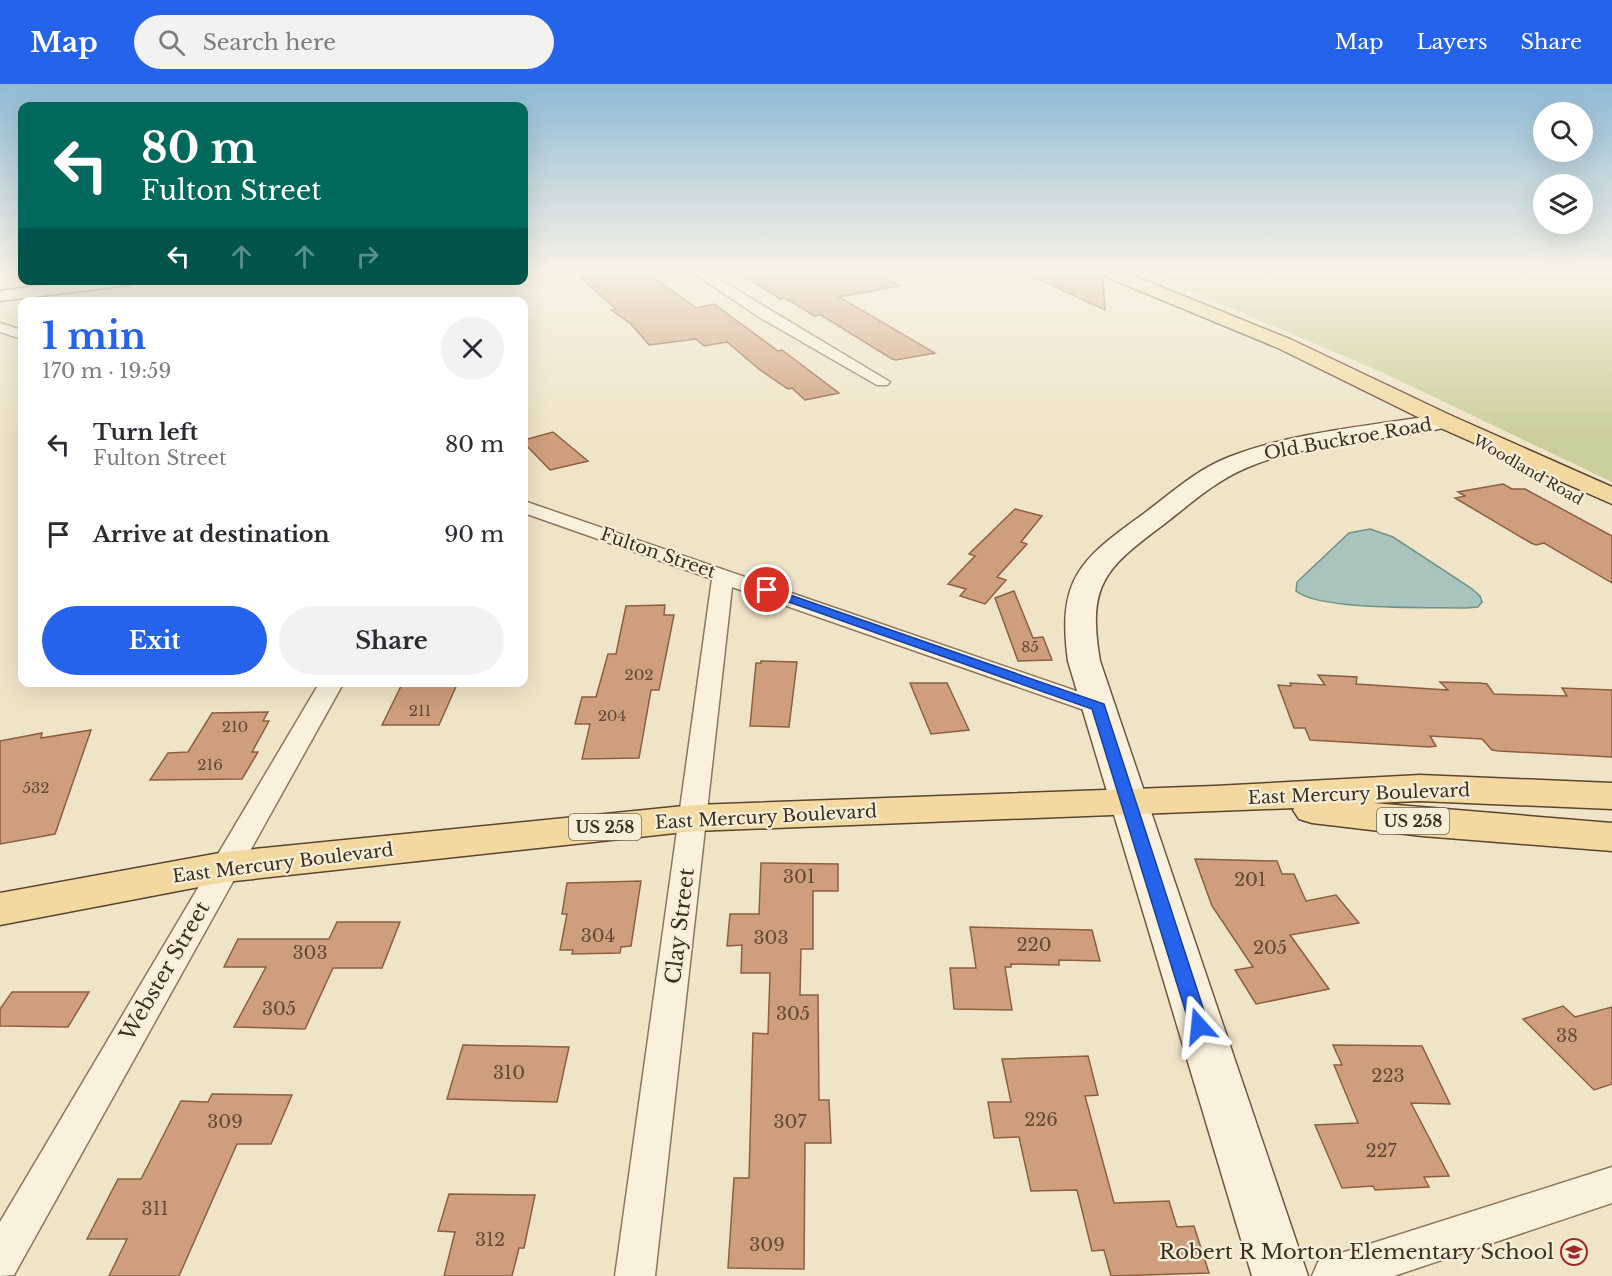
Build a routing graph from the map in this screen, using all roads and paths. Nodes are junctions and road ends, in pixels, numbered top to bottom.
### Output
1 (782, 325) edge
2 (1238, 325) edge
3 (0, 327) edge
4 (18, 334) edge
5 (882, 382) dead end
6 (1444, 422) junction
7 (1612, 496) edge
8 (528, 508) edge
9 (1612, 518) edge
10 (723, 575) junction
11 (329, 687) edge
12 (1099, 707) junction
13 (1612, 796) edge
14 (1215, 799) junction
15 (1127, 801) junction
16 (694, 818) junction
17 (1612, 837) edge
18 (225, 867) junction
19 (0, 909) edge
20 (1612, 1185) edge
21 (0, 1261) edge
22 (636, 1276) edge
23 (1280, 1276) edge
24 (1332, 1276) edge

1 - 5 street
2 - 6 main road, Woodland Road
3 - 4 street
6 - 7 main road, Woodland Road
6 - 9 main road, Woodland Road
6 - 12 street, Old Buckroe Road
8 - 10 street, Fulton Street
10 - 12 street, Fulton Street
10 - 16 street, Clay Street
11 - 18 street, Webster Street
12 - 15 street, Old Buckroe Road
13 - 14 main road, East Mercury Boulevard / US 258
14 - 15 main road, East Mercury Boulevard / US 258
14 - 17 main road, East Mercury Boulevard / US 258
15 - 16 main road, East Mercury Boulevard / US 258
15 - 23 street, Old Buckroe Road
16 - 18 main road, East Mercury Boulevard / US 258
16 - 22 street, Clay Street
18 - 19 main road, East Mercury Boulevard / US 258
18 - 21 street, Webster Street
20 - 24 street

